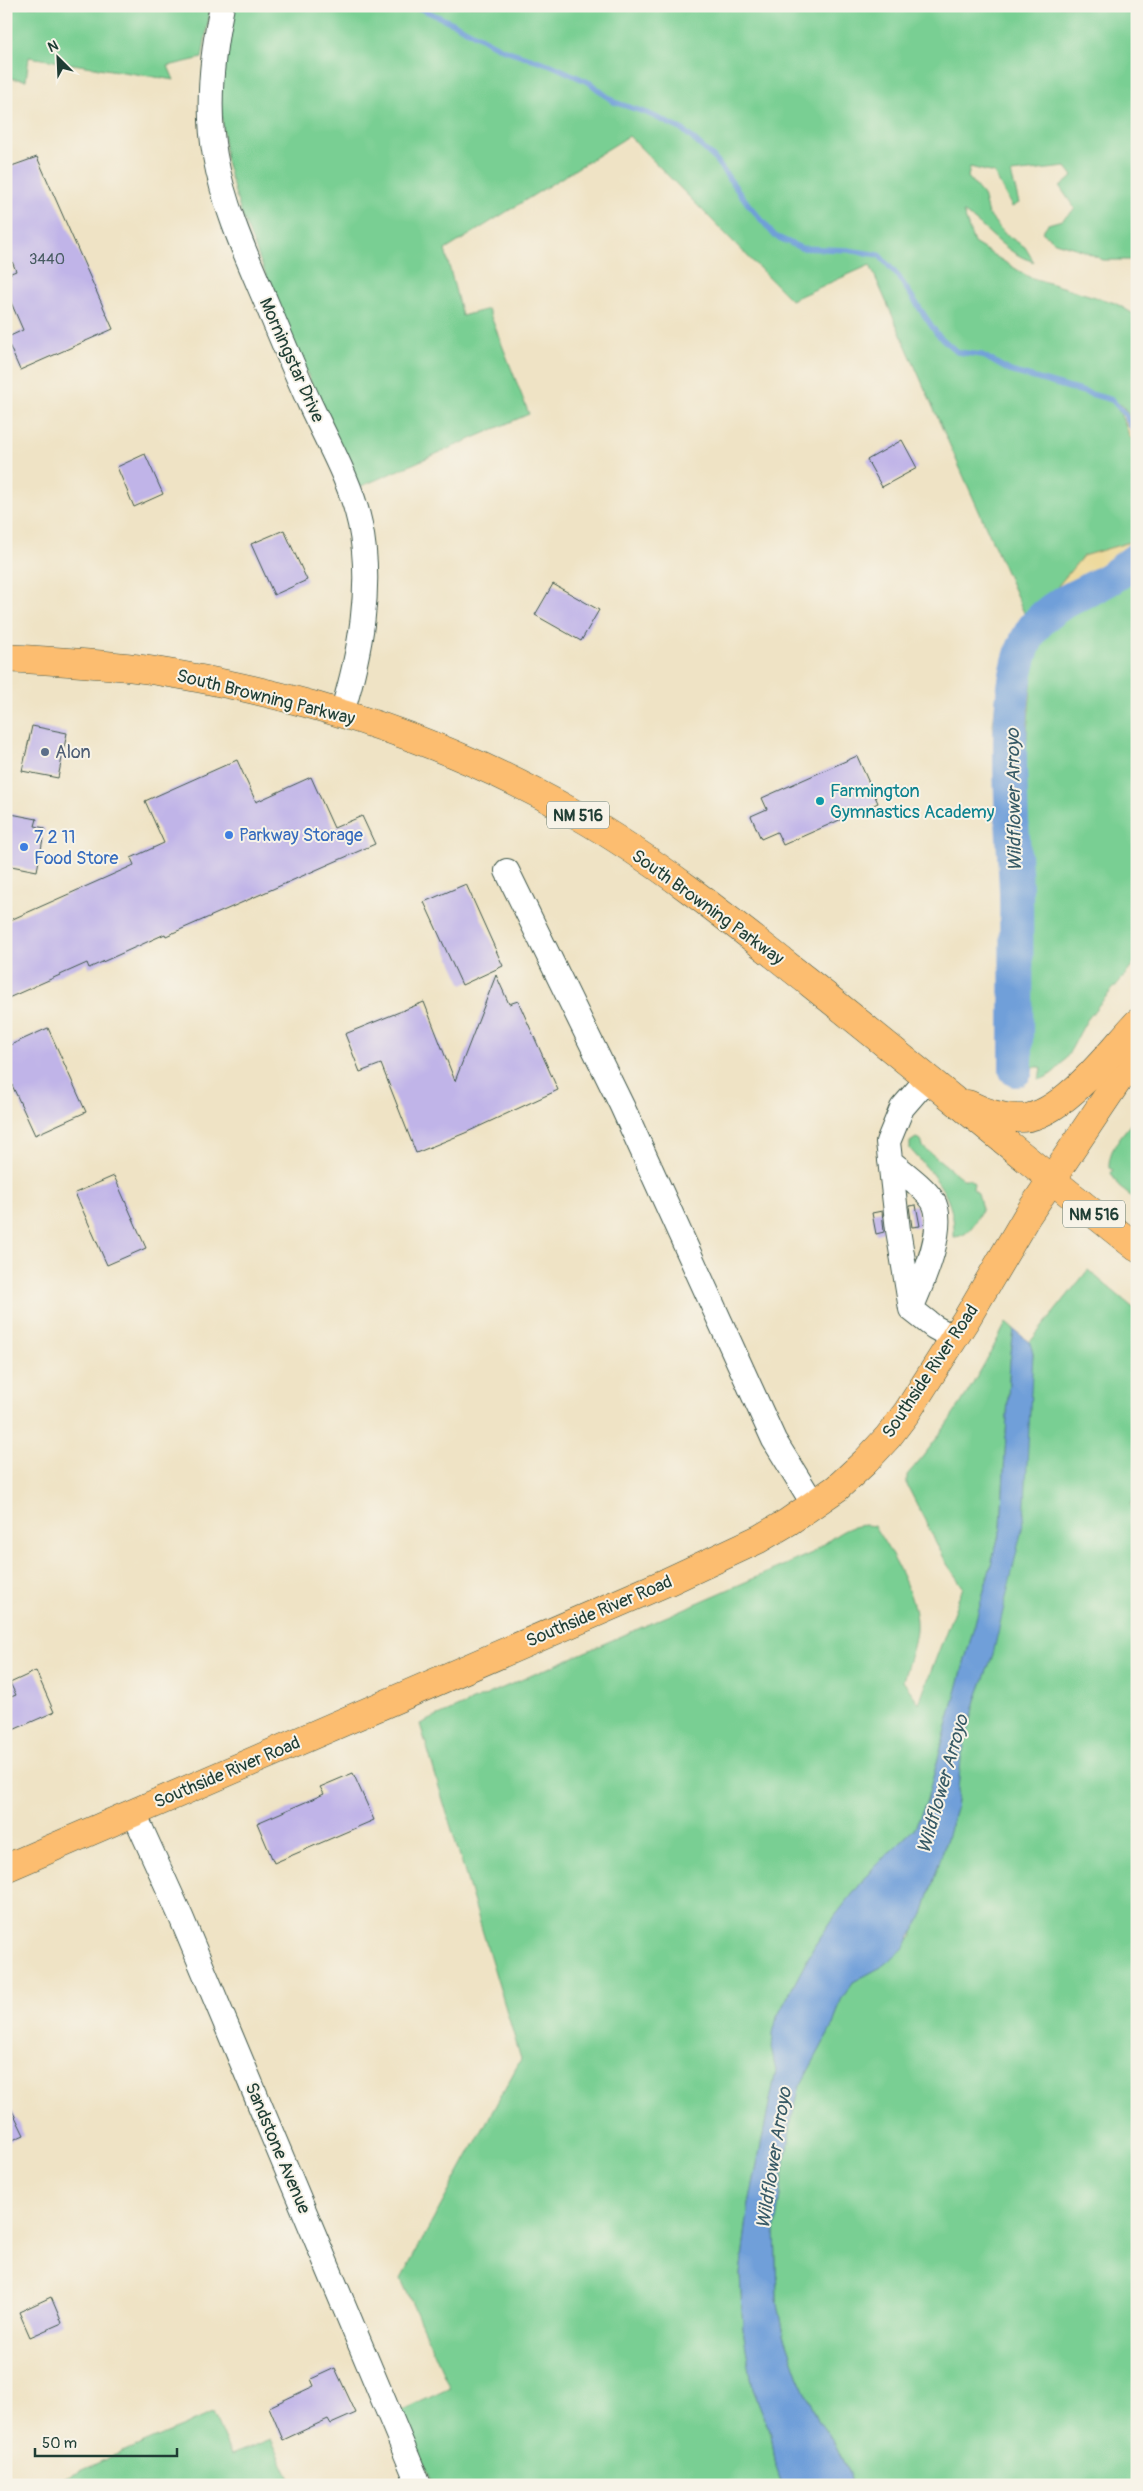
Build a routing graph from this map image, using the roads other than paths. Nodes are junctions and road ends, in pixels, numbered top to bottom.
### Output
1 (222, 6) edge
2 (6, 658) edge
3 (342, 713) junction
4 (507, 871) dead end
5 (1137, 1023) edge
6 (1137, 1052) edge
7 (928, 1078) junction
8 (951, 1097) junction
9 (890, 1161) junction
10 (1052, 1180) junction
11 (1137, 1248) edge
12 (911, 1309) junction
13 (954, 1338) junction
14 (814, 1505) junction
15 (134, 1813) junction
16 (6, 1868) edge
17 (419, 2485) edge

1 - 3 street, Morningstar Drive
2 - 3 main road, South Browning Parkway / NM 516
3 - 7 main road, South Browning Parkway / NM 516
4 - 14 street
5 - 8 main road
6 - 10 main road, Southside River Road
7 - 8 main road, South Browning Parkway / NM 516
7 - 9 street
8 - 10 main road, South Browning Parkway / NM 516
9 - 12 street
9 - 12 street
10 - 11 main road, South Browning Parkway / NM 516
10 - 13 main road, Southside River Road
12 - 13 street
13 - 14 main road, Southside River Road
14 - 15 main road, Southside River Road
15 - 16 main road, Southside River Road
15 - 17 street, Sandstone Avenue

